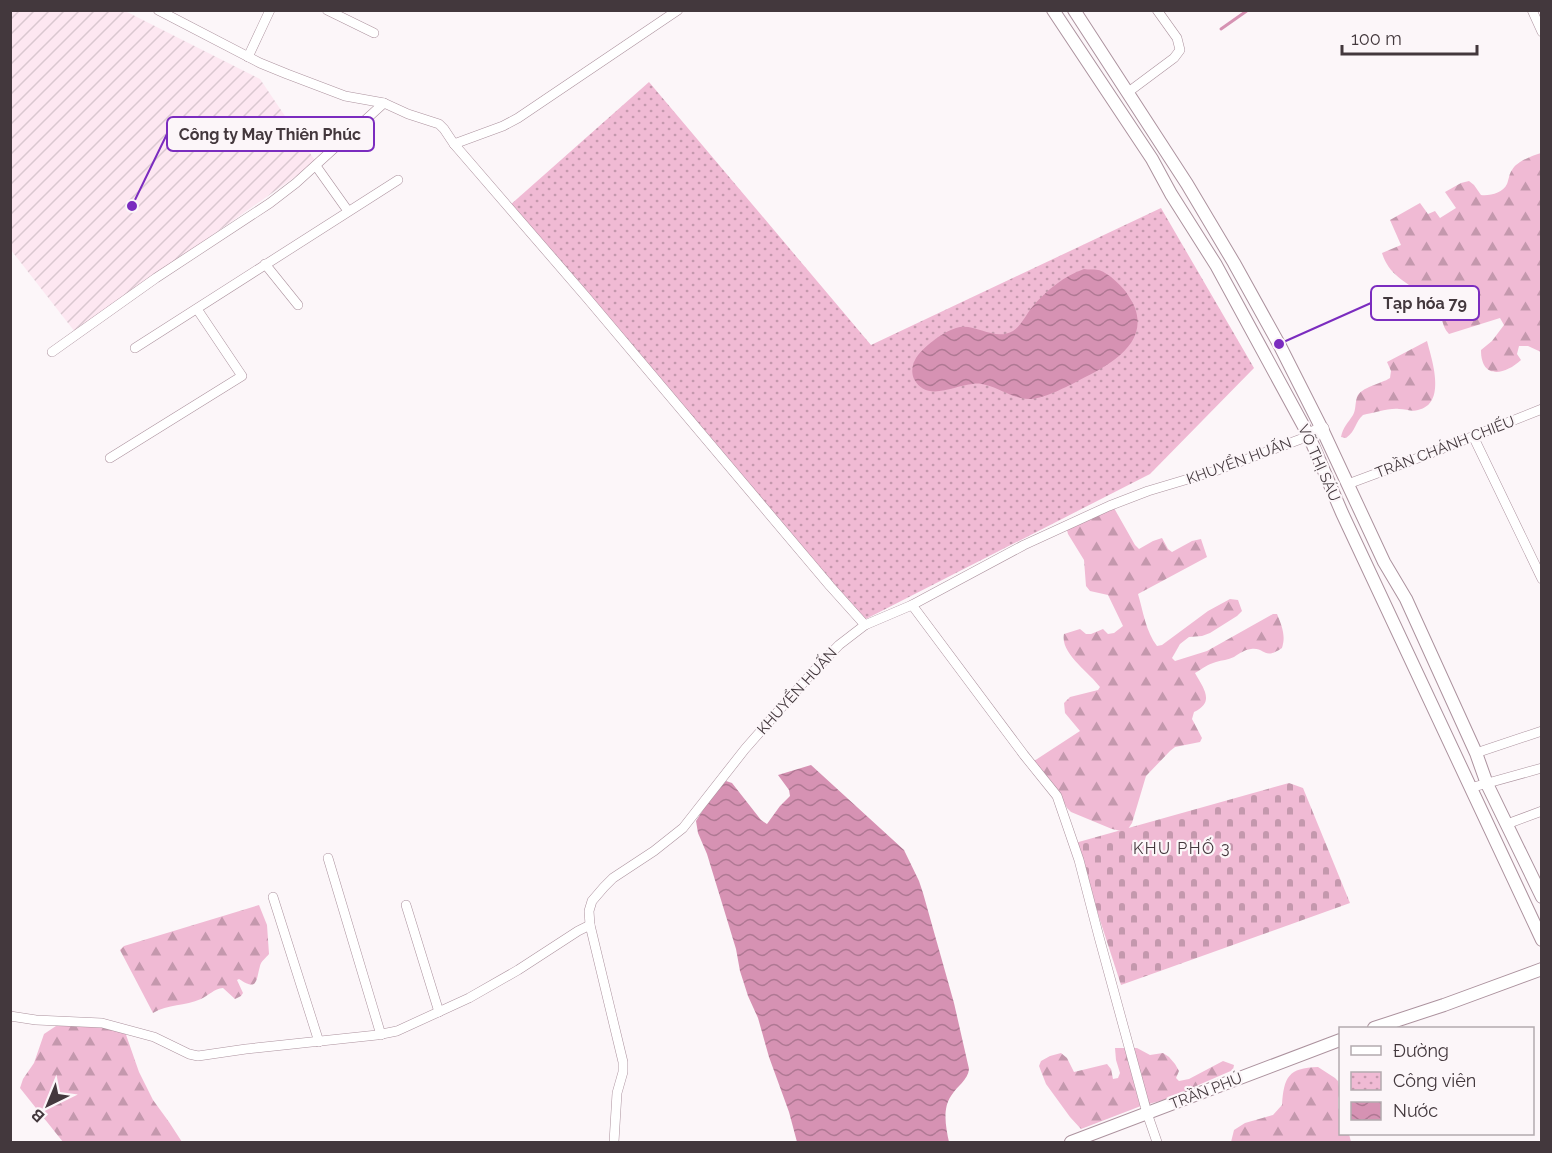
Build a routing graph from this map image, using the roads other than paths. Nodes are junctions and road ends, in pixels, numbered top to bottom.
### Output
1 (158, 10) edge
2 (270, 10) edge
3 (327, 10) edge
4 (678, 10) edge
5 (1053, 10) edge
6 (1074, 10) edge
7 (1157, 10) edge
8 (1532, 10) edge
9 (1542, 32) edge
10 (374, 33) dead end
11 (248, 57) junction
12 (1127, 93) junction
13 (384, 103) junction
14 (454, 144) junction
15 (316, 166) junction
16 (398, 180) dead end
17 (348, 211) junction
18 (265, 264) junction
19 (298, 305) dead end
20 (197, 309) junction
21 (135, 348) dead end
22 (52, 352) dead end
23 (1542, 409) edge
24 (1322, 429) junction
25 (1309, 436) junction
26 (1473, 436) junction
27 (110, 458) dead end
28 (1348, 484) junction
29 (1542, 579) edge
30 (912, 605) junction
31 (865, 625) junction
32 (1542, 731) edge
33 (1476, 753) junction
34 (1542, 768) edge
35 (1487, 784) junction
36 (1470, 788) junction
37 (1542, 811) edge
38 (1507, 824) junction
39 (328, 858) dead end
40 (273, 897) dead end
41 (1542, 897) edge
42 (406, 905) dead end
43 (590, 925) junction
44 (1542, 940) edge
45 (1542, 969) edge
46 (439, 1012) junction
47 (10, 1016) edge
48 (1380, 1027) edge
49 (381, 1035) junction
50 (1339, 1041) edge
51 (319, 1042) junction
52 (1147, 1113) junction
53 (614, 1143) edge
54 (1071, 1143) edge
55 (1157, 1143) edge

1 - 11 street
2 - 11 street
3 - 10 street
4 - 14 street
5 - 25 main road, VÕ THỊ SÁU
6 - 12 main road, VÕ THỊ SÁU
7 - 12 street
8 - 9 street
11 - 13 street
12 - 24 main road, VÕ THỊ SÁU
13 - 14 street
13 - 15 street
14 - 31 street
15 - 17 street
15 - 22 street
16 - 17 street
17 - 18 street
18 - 19 street
18 - 20 street
20 - 21 street
20 - 27 street
23 - 26 street, TRẦN CHÁNH CHIẾU
24 - 25 main road
24 - 28 main road, VÕ THỊ SÁU
25 - 30 street, KHUYỂN HUẤN
25 - 36 main road, VÕ THỊ SÁU
26 - 28 street, TRẦN CHÁNH CHIẾU
26 - 29 street
28 - 33 main road, VÕ THỊ SÁU
30 - 31 street, KHUYỂN HUẤN
30 - 52 street
31 - 43 street, KHUYỂN HUẤN
32 - 33 street
33 - 35 main road, VÕ THỊ SÁU
34 - 35 street
35 - 36 street
35 - 38 main road, VÕ THỊ SÁU
36 - 44 main road, VÕ THỊ SÁU
37 - 38 street
38 - 41 main road, VÕ THỊ SÁU
39 - 49 street
40 - 51 street
42 - 46 street
43 - 46 street
43 - 53 street, KHUYỂN HUẤN
45 - 48 main road
46 - 49 street
47 - 51 street
49 - 51 street
50 - 52 main road, TRẦN PHÚ
52 - 54 main road, TRẦN PHÚ
52 - 55 street

